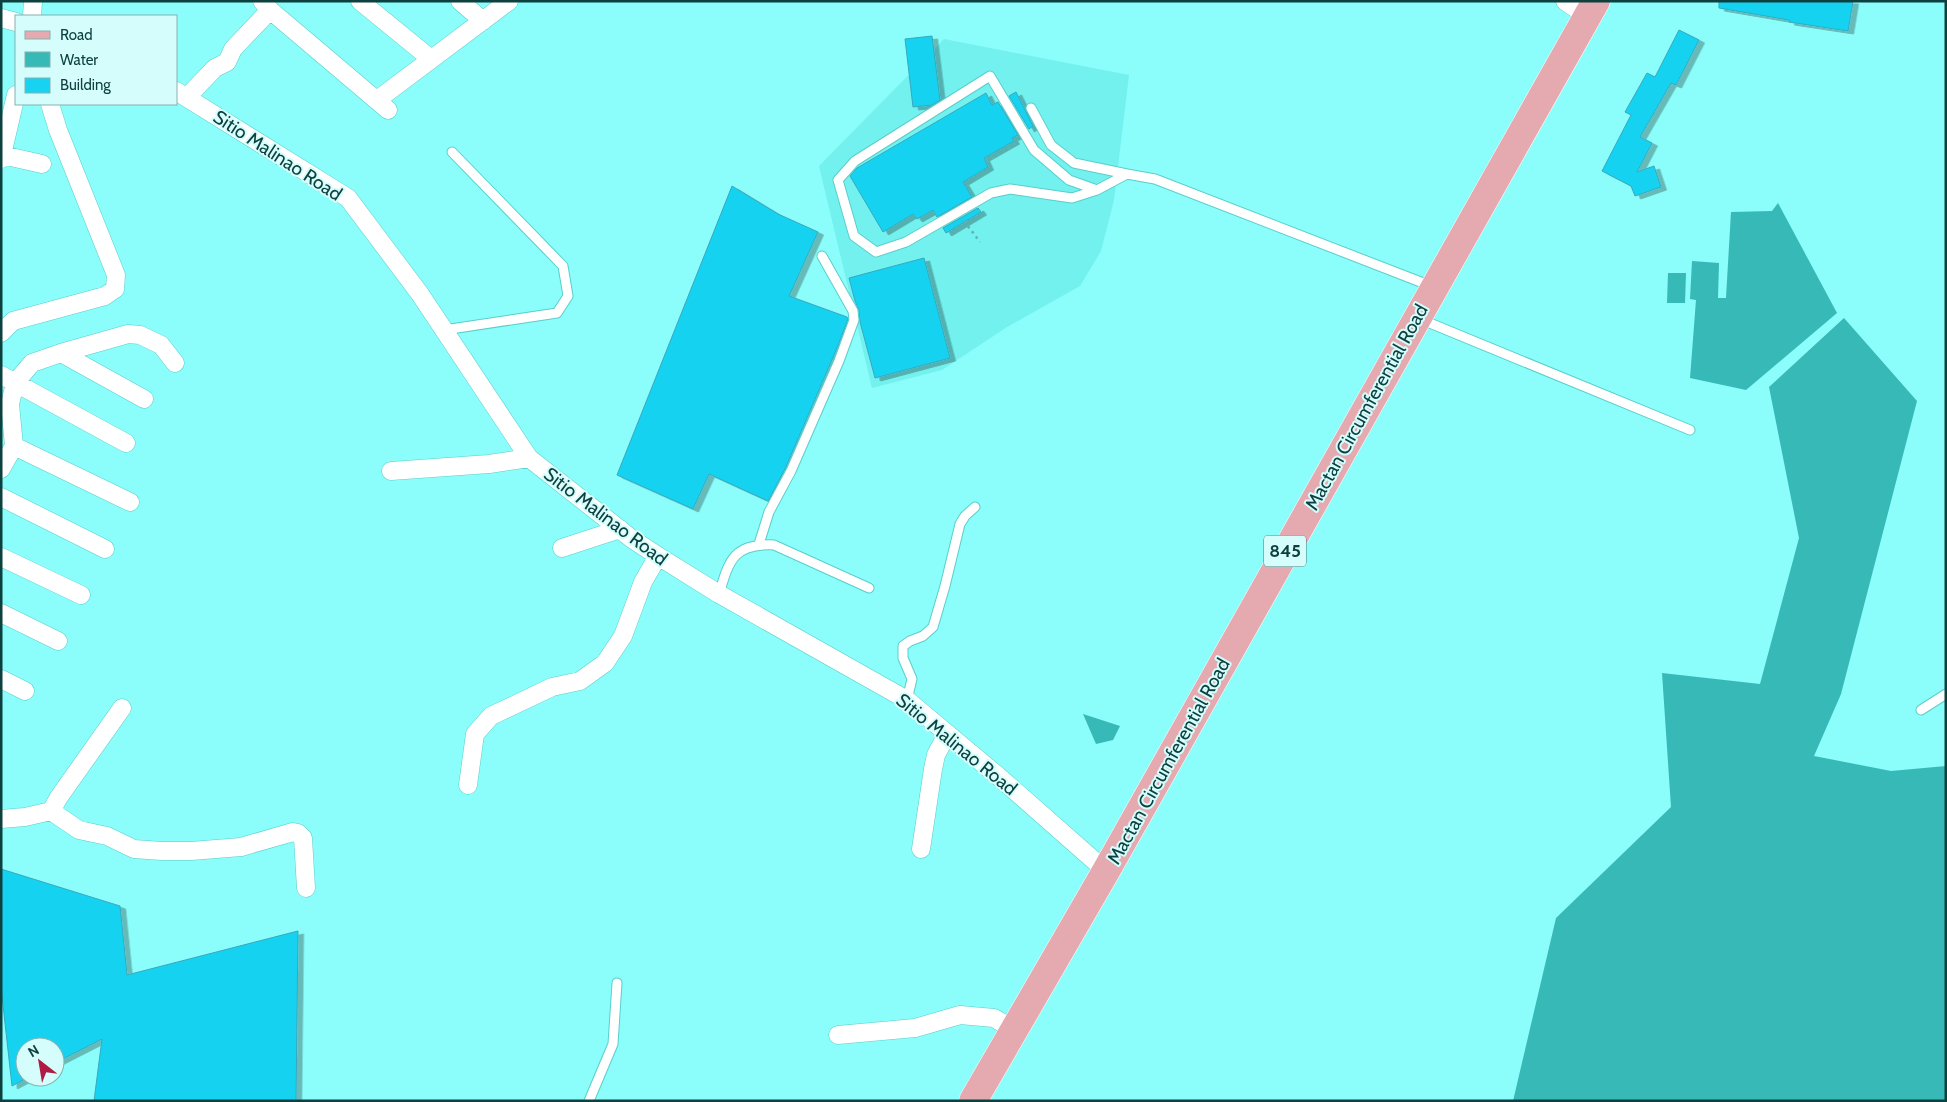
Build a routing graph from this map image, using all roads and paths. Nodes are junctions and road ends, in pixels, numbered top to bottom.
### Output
1 (33, 1) edge
2 (360, 1) edge
3 (460, 1) edge
4 (509, 1) edge
5 (1565, 1) edge
6 (266, 6) edge
7 (1592, 9) edge
8 (32, 15) edge
9 (1, 18) edge
10 (483, 21) junction
11 (15, 22) edge
12 (431, 59) junction
13 (182, 94) edge
14 (15, 98) edge
15 (50, 105) edge
16 (1031, 108) dead end
17 (5, 124) edge
18 (1019, 141) dead end
19 (452, 152) dead end
20 (2, 157) edge
21 (986, 162) dead end
22 (42, 164) dead end
23 (1127, 174) junction
24 (1098, 190) junction
25 (964, 222) dead end
26 (980, 242) dead end
27 (822, 256) dead end
28 (1434, 287) junction
29 (1416, 318) junction
30 (444, 330) junction
31 (1, 333) edge
32 (61, 353) junction
33 (175, 363) dead end
34 (8, 379) edge
35 (144, 399) dead end
36 (1690, 430) dead end
37 (126, 442) dead end
38 (14, 446) junction
39 (529, 458) junction
40 (1, 469) edge
41 (391, 471) dead end
42 (1, 497) edge
43 (130, 502) dead end
44 (976, 507) dead end
45 (620, 529) junction
46 (759, 544) junction
47 (562, 548) dead end
48 (105, 549) dead end
49 (658, 556) junction
50 (1, 557) edge
51 (869, 588) dead end
52 (719, 594) junction
53 (81, 595) dead end
54 (1, 614) edge
55 (58, 641) dead end
56 (2, 680) edge
57 (25, 690) dead end
58 (1946, 694) edge
59 (907, 700) junction
60 (122, 708) dead end
61 (1921, 710) dead end
62 (947, 734) junction
63 (468, 785) dead end
64 (51, 812) junction
65 (1, 819) edge
66 (921, 849) dead end
67 (1106, 871) junction
68 (306, 888) dead end
69 (617, 983) dead end
70 (1014, 1030) junction
71 (838, 1035) dead end
72 (589, 1101) edge
73 (973, 1101) edge

1 - 8 street
2 - 12 street
3 - 10 street
4 - 10 street
5 - 7 street
6 - 12 street
6 - 13 street
7 - 28 main road, Mactan Circumferential Road / 845
9 - 11 street
10 - 12 street
13 - 30 street, Sitio Malinao Road
14 - 17 street
15 - 31 street
16 - 23 lane
17 - 20 street
18 - 21 path
19 - 30 lane
20 - 22 street
23 - 24 lane
23 - 28 lane
24 - 24 lane
25 - 26 path
27 - 46 lane
28 - 29 main road, Mactan Circumferential Road / 845
29 - 36 lane
29 - 67 main road, Mactan Circumferential Road / 845
30 - 39 street, Sitio Malinao Road
32 - 33 street
32 - 34 street
32 - 35 street
34 - 37 street
34 - 38 street
38 - 40 street
38 - 43 street
39 - 41 street
39 - 45 street, Sitio Malinao Road
42 - 48 street
44 - 59 lane
45 - 47 street
45 - 49 street, Sitio Malinao Road
46 - 51 lane
46 - 52 lane
49 - 52 street, Sitio Malinao Road
49 - 63 street
50 - 53 street
52 - 59 street, Sitio Malinao Road
54 - 55 street
56 - 57 street
58 - 61 lane
59 - 62 street, Sitio Malinao Road
60 - 64 street
62 - 66 street
62 - 67 street, Sitio Malinao Road
64 - 65 street
64 - 68 street
67 - 70 main road, Mactan Circumferential Road / 845
69 - 72 lane
70 - 71 street
70 - 73 main road, Mactan Circumferential Road / 845

